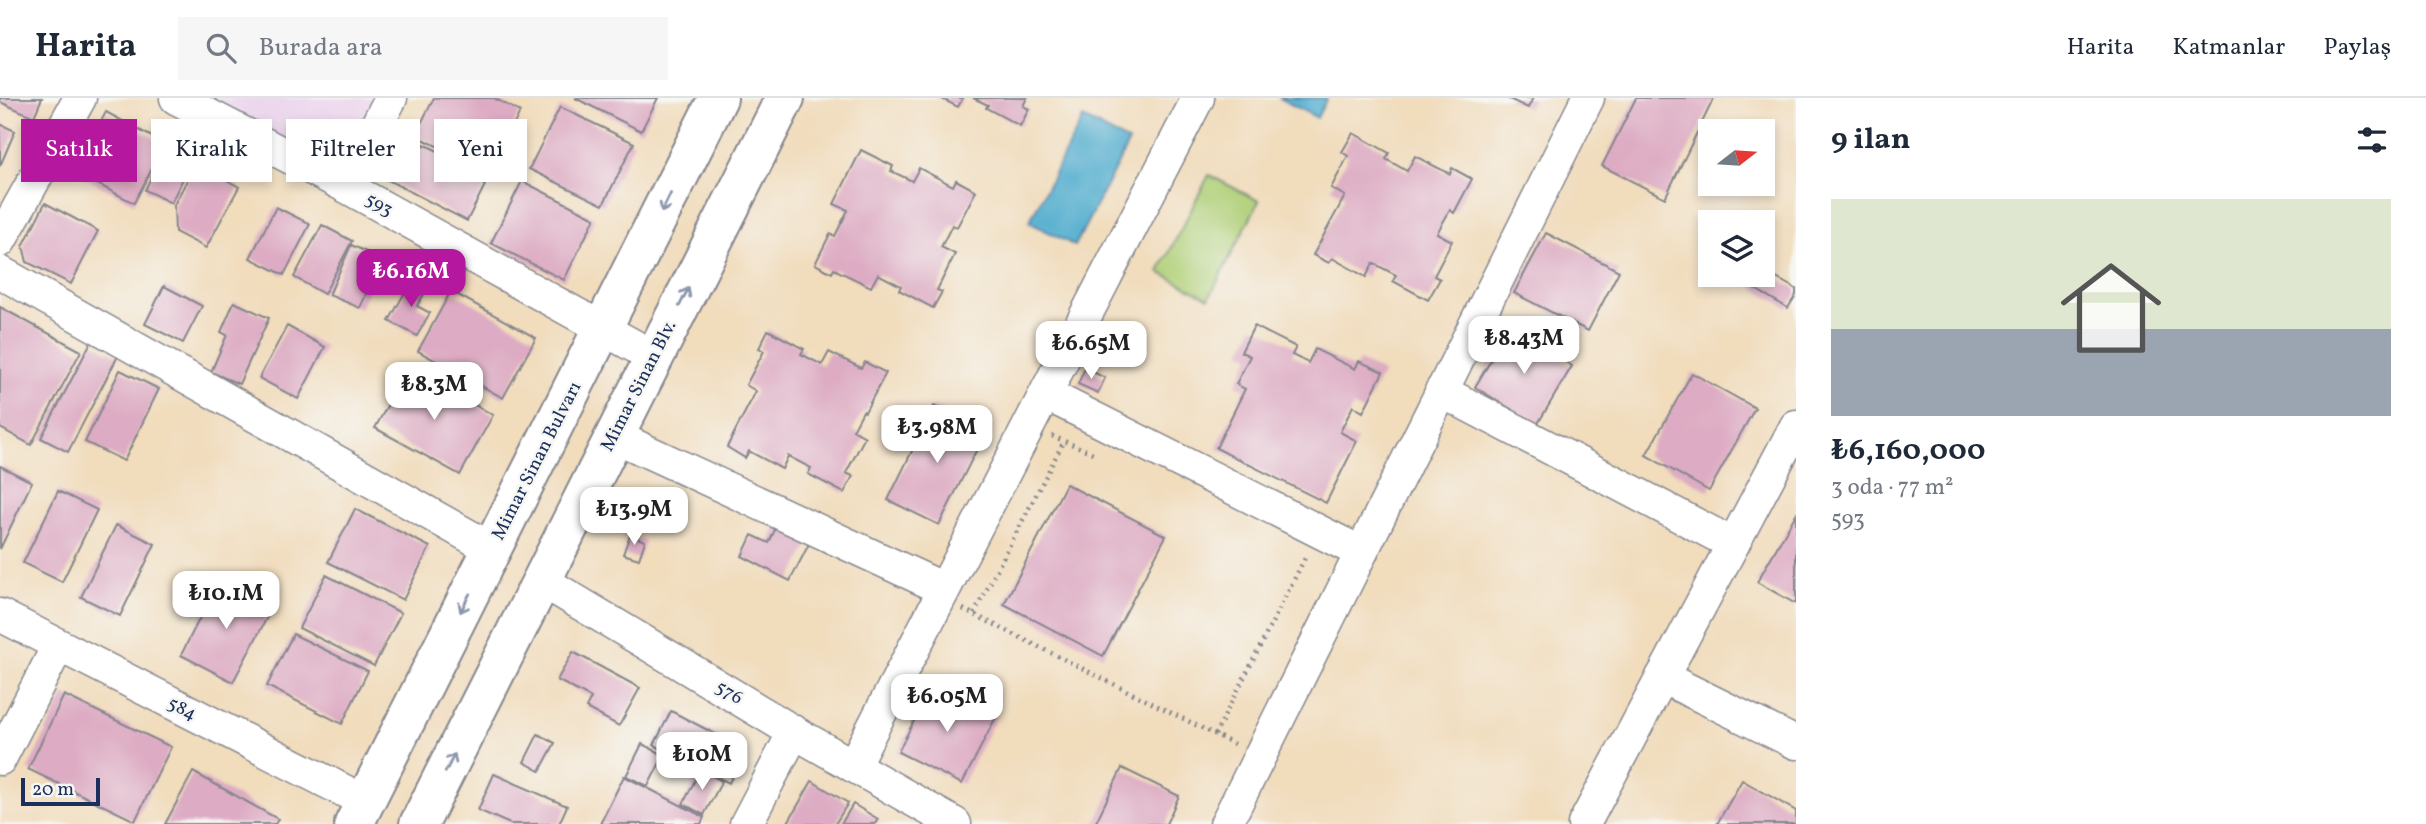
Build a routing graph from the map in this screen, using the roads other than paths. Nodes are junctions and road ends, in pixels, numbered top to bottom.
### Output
1 (80, 98) edge
2 (176, 98) edge
3 (391, 98) edge
4 (718, 98) edge
5 (785, 98) edge
6 (1198, 98) edge
7 (1588, 98) edge
8 (345, 186) junction
9 (0, 241) edge
10 (0, 272) edge
11 (603, 329) junction
12 (654, 357) junction
13 (1441, 391) junction
14 (1046, 394) junction
15 (614, 436) junction
16 (1792, 443) edge
17 (1733, 544) junction
18 (492, 549) junction
19 (1360, 552) junction
20 (541, 580) junction
21 (942, 593) junction
22 (0, 615) edge
23 (58, 646) junction
24 (1662, 677) junction
25 (794, 732) junction
26 (1796, 743) edge
27 (0, 759) edge
28 (853, 766) junction
29 (360, 813) edge
30 (413, 824) edge
31 (419, 824) edge
32 (746, 824) edge
33 (955, 824) edge
34 (1226, 824) edge
35 (1584, 824) edge

1 - 9 street
2 - 8 street, 593
3 - 8 street
4 -> 11 street, Mimar Sinan Bulvarı
12 -> 5 street, Mimar Sinan Blv.
6 - 14 street
7 - 13 street
8 - 11 street, 593
10 - 18 street
11 - 12 street, 593
11 - 18 street, Mimar Sinan Bulvarı
12 - 15 street, Mimar Sinan Blv.
13 - 17 street
13 - 19 street
14 - 19 street
14 - 21 street
15 - 20 street, Mimar Sinan Blv.
15 - 21 street
16 - 17 street
17 - 24 street
18 -> 29 street, Mimar Sinan Bulvarı
19 - 34 street
20 - 25 street, 576
31 -> 20 street, Mimar Sinan Blv.
21 - 28 street
22 - 23 street, 584
23 - 27 street
23 - 29 street, 584
24 - 26 street
24 - 35 street
25 - 28 street, 576
25 - 32 street
28 - 33 street, 576
29 - 30 street

